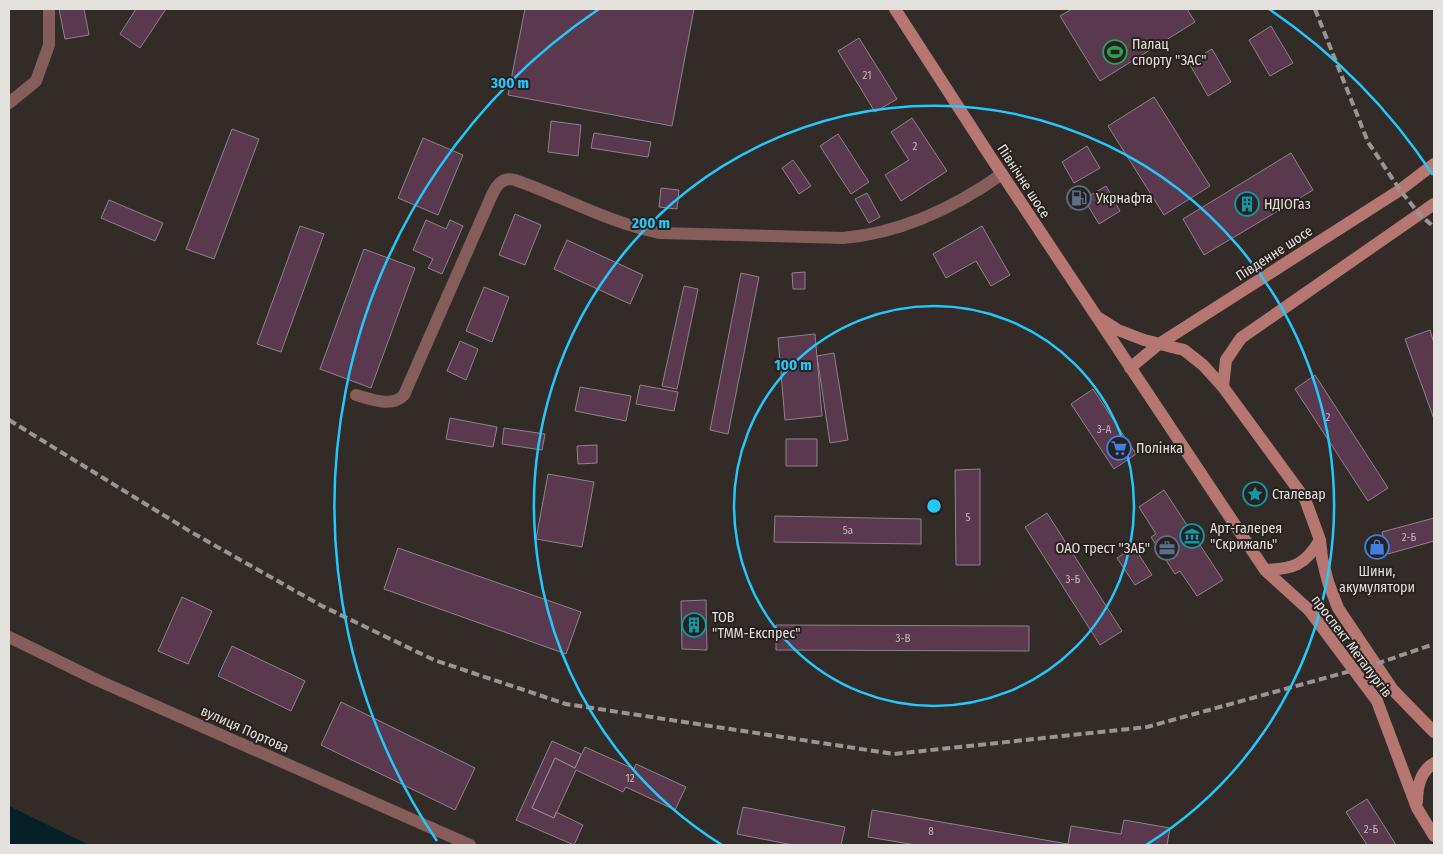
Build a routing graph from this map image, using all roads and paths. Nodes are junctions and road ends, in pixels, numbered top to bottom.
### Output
1 (49, 9) edge
2 (896, 9) edge
3 (9, 103) edge
4 (1434, 164) edge
5 (1002, 174) junction
6 (1434, 204) edge
7 (1095, 315) junction
8 (1159, 344) junction
9 (1130, 368) junction
10 (1223, 387) junction
11 (356, 395) dead end
12 (1320, 540) junction
13 (1266, 570) junction
14 (9, 637) edge
15 (1434, 732) edge
16 (1434, 763) edge
17 (1417, 808) junction
18 (1434, 836) edge
19 (470, 845) edge

1 - 3 street
2 - 5 main road, Північне шосе
4 - 8 main road, Південне шосе
5 - 7 main road, Північне шосе
5 - 11 street
6 - 10 main road
7 - 8 main road, проспект Металургів
7 - 9 main road, Північне шосе
8 - 9 main road, Південне шосе
8 - 10 main road, проспект Металургів
9 - 13 main road, проспект Металургів
10 - 12 main road, проспект Металургів
12 - 13 main road
12 - 15 main road, проспект Металургів
13 - 17 main road, проспект Металургів, bridge
14 - 19 street, вулиця Портова
16 - 17 main road
17 - 18 main road, проспект Металургів

